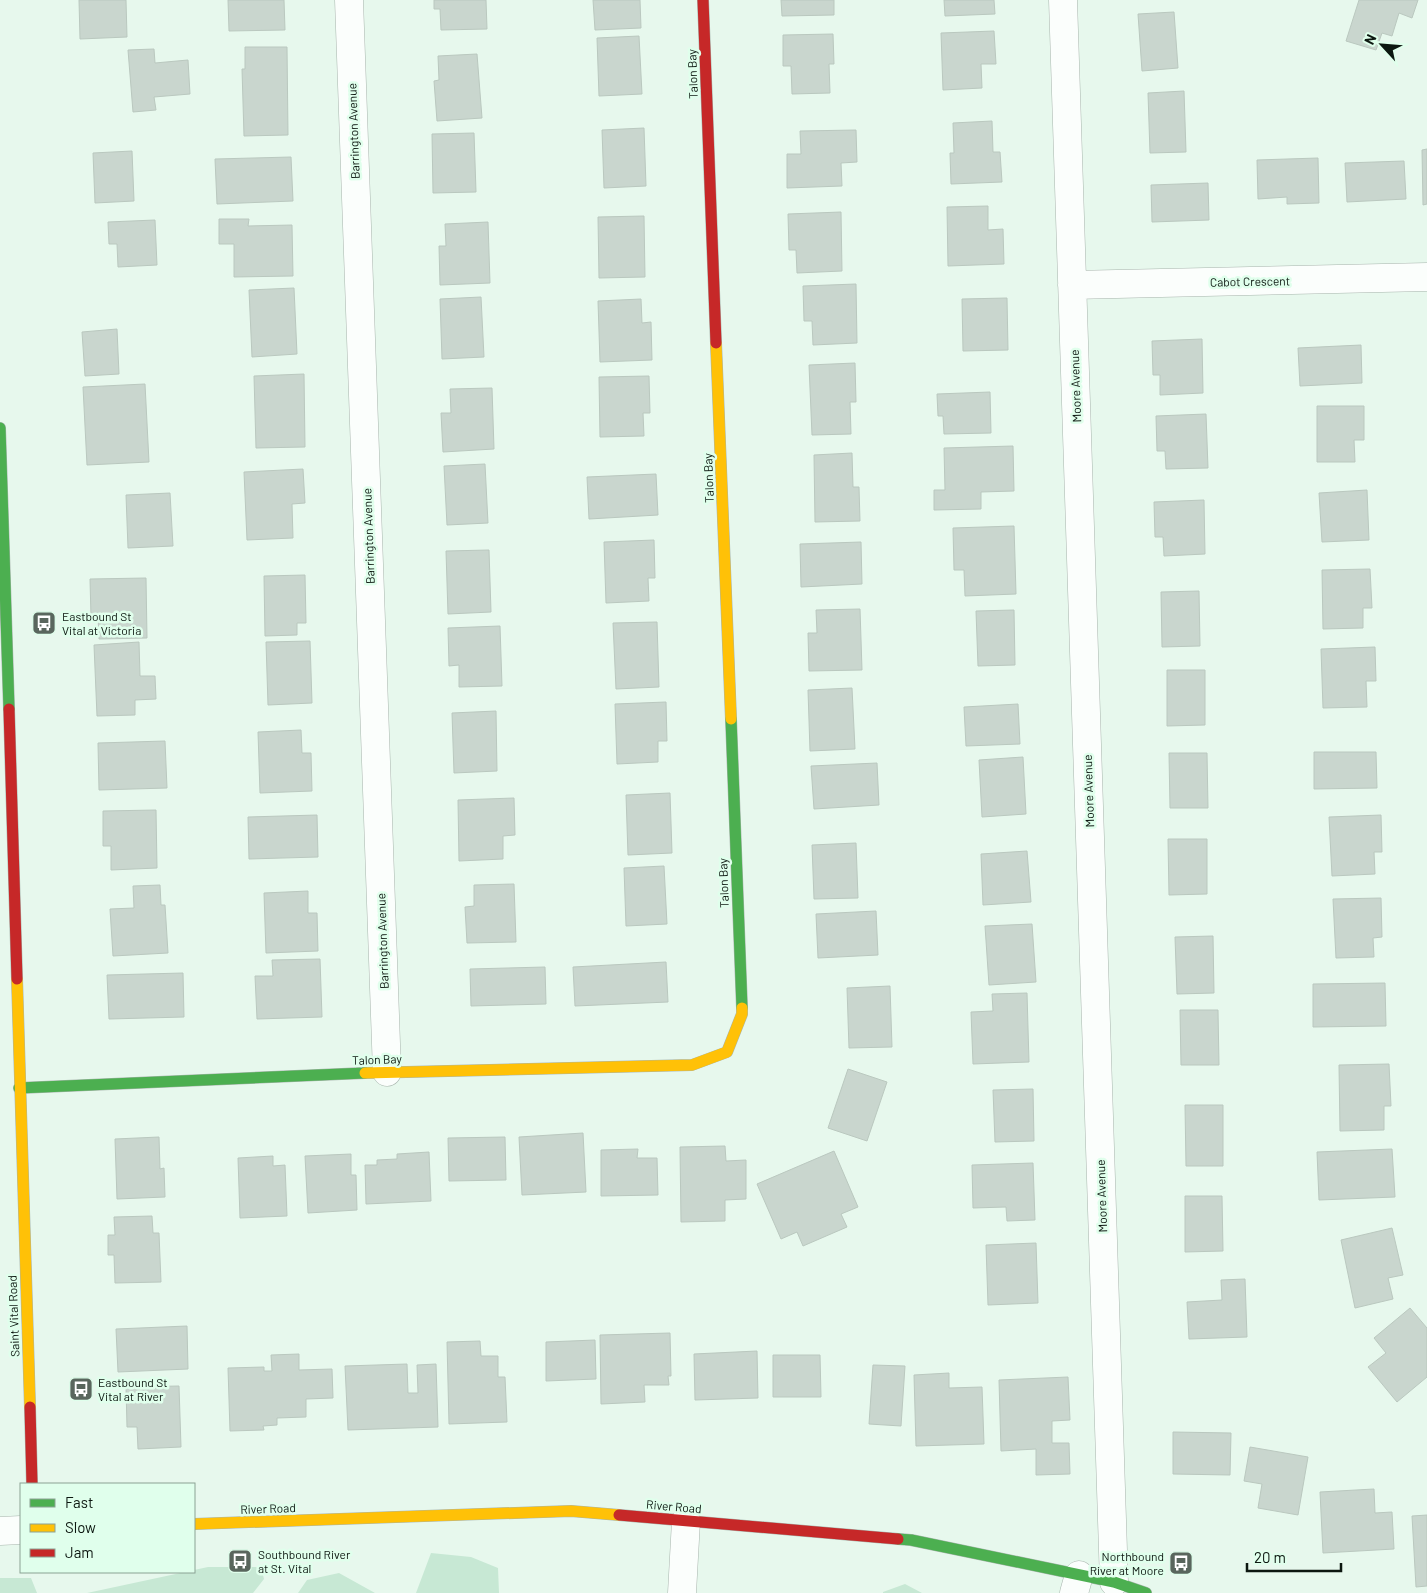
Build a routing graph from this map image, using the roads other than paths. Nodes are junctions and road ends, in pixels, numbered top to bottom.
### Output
1 (349, 0) edge
2 (703, 0) edge
3 (1063, 0) edge
4 (1427, 277) edge
5 (1072, 284) junction
6 (1427, 290) edge
7 (0, 428) edge
8 (4, 667) edge
9 (387, 1072) junction
10 (19, 1088) junction
11 (32, 1483) edge
12 (686, 1521) junction
13 (195, 1524) edge
14 (20, 1530) edge
15 (0, 1531) edge
16 (1114, 1582) junction
17 (1076, 1584) edge
18 (682, 1593) edge
19 (1146, 1593) edge

1 - 9 street, Barrington Avenue
2 - 9 street, Talon Bay
3 - 5 street, Moore Avenue
4 - 5 street, Cabot Crescent
4 - 6 street
5 - 16 street, Moore Avenue
7 - 8 street, Saint Vital Road
8 - 10 street, Saint Vital Road
9 - 10 street, Talon Bay
10 - 11 street, Saint Vital Road
12 - 13 street, River Road
12 - 17 street, River Road
12 - 18 street
14 - 15 street
16 - 17 street, River Road
16 - 19 street, River Road

